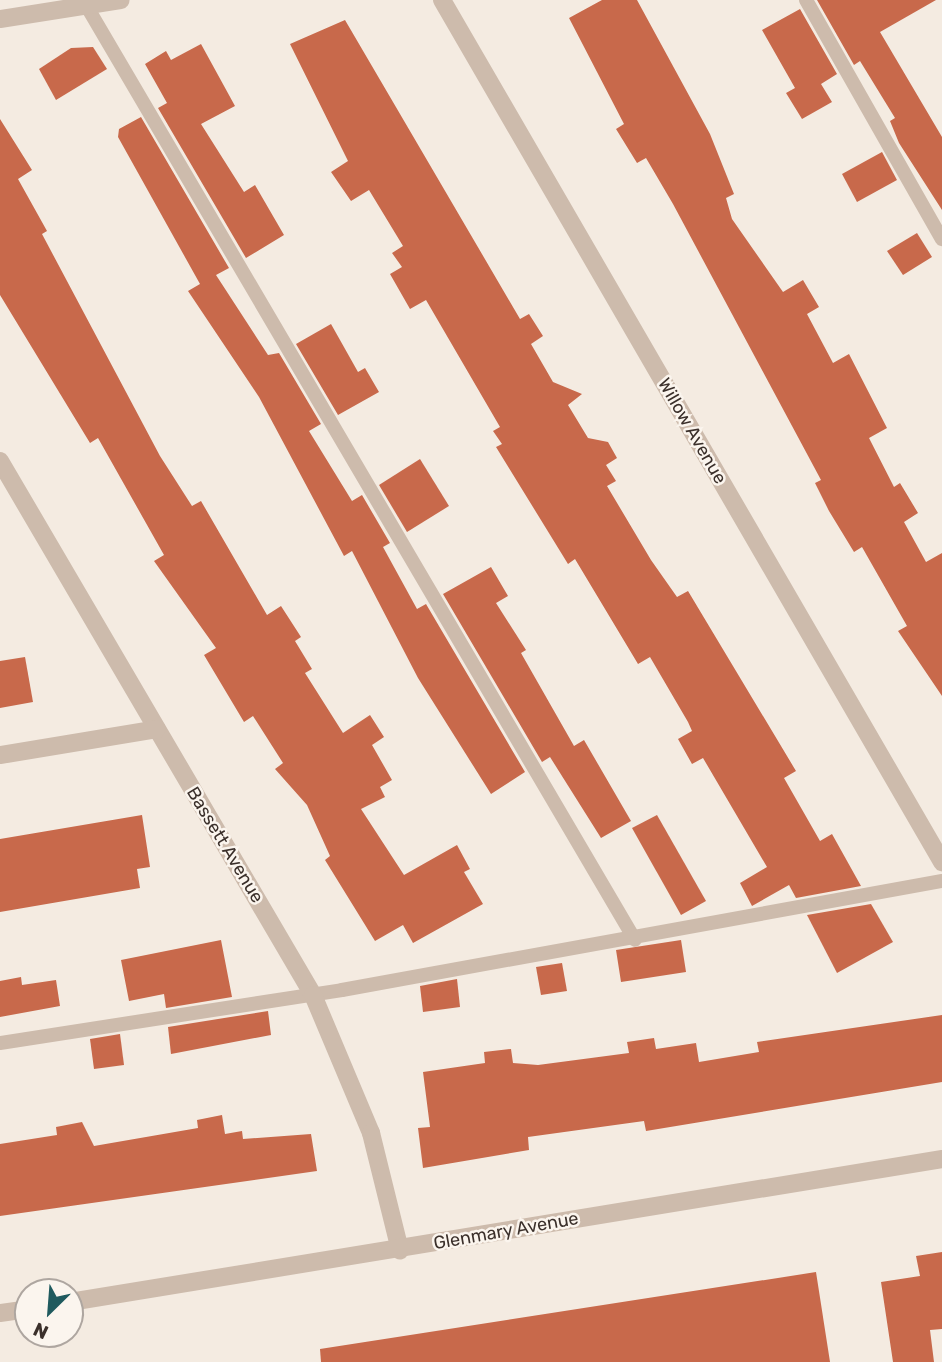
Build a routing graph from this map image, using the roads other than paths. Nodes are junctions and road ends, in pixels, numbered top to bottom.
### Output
1 (443, 0) edge
2 (806, 0) edge
3 (103, 2) edge
4 (0, 19) edge
5 (942, 239) edge
6 (0, 461) edge
7 (157, 729) junction
8 (0, 755) edge
9 (942, 862) edge
10 (942, 881) edge
11 (635, 940) junction
12 (313, 995) junction
13 (0, 1043) edge
14 (942, 1159) edge
15 (400, 1250) junction
16 (84, 1300) edge

1 - 9 street, Willow Avenue
2 - 5 lane
3 - 4 street
3 - 11 lane
6 - 7 street, Bassett Avenue
7 - 8 street
7 - 12 street, Bassett Avenue
10 - 11 lane
11 - 12 lane
12 - 13 lane
12 - 15 street, Bassett Avenue
14 - 15 street, Glenmary Avenue
15 - 16 street, Glenmary Avenue

